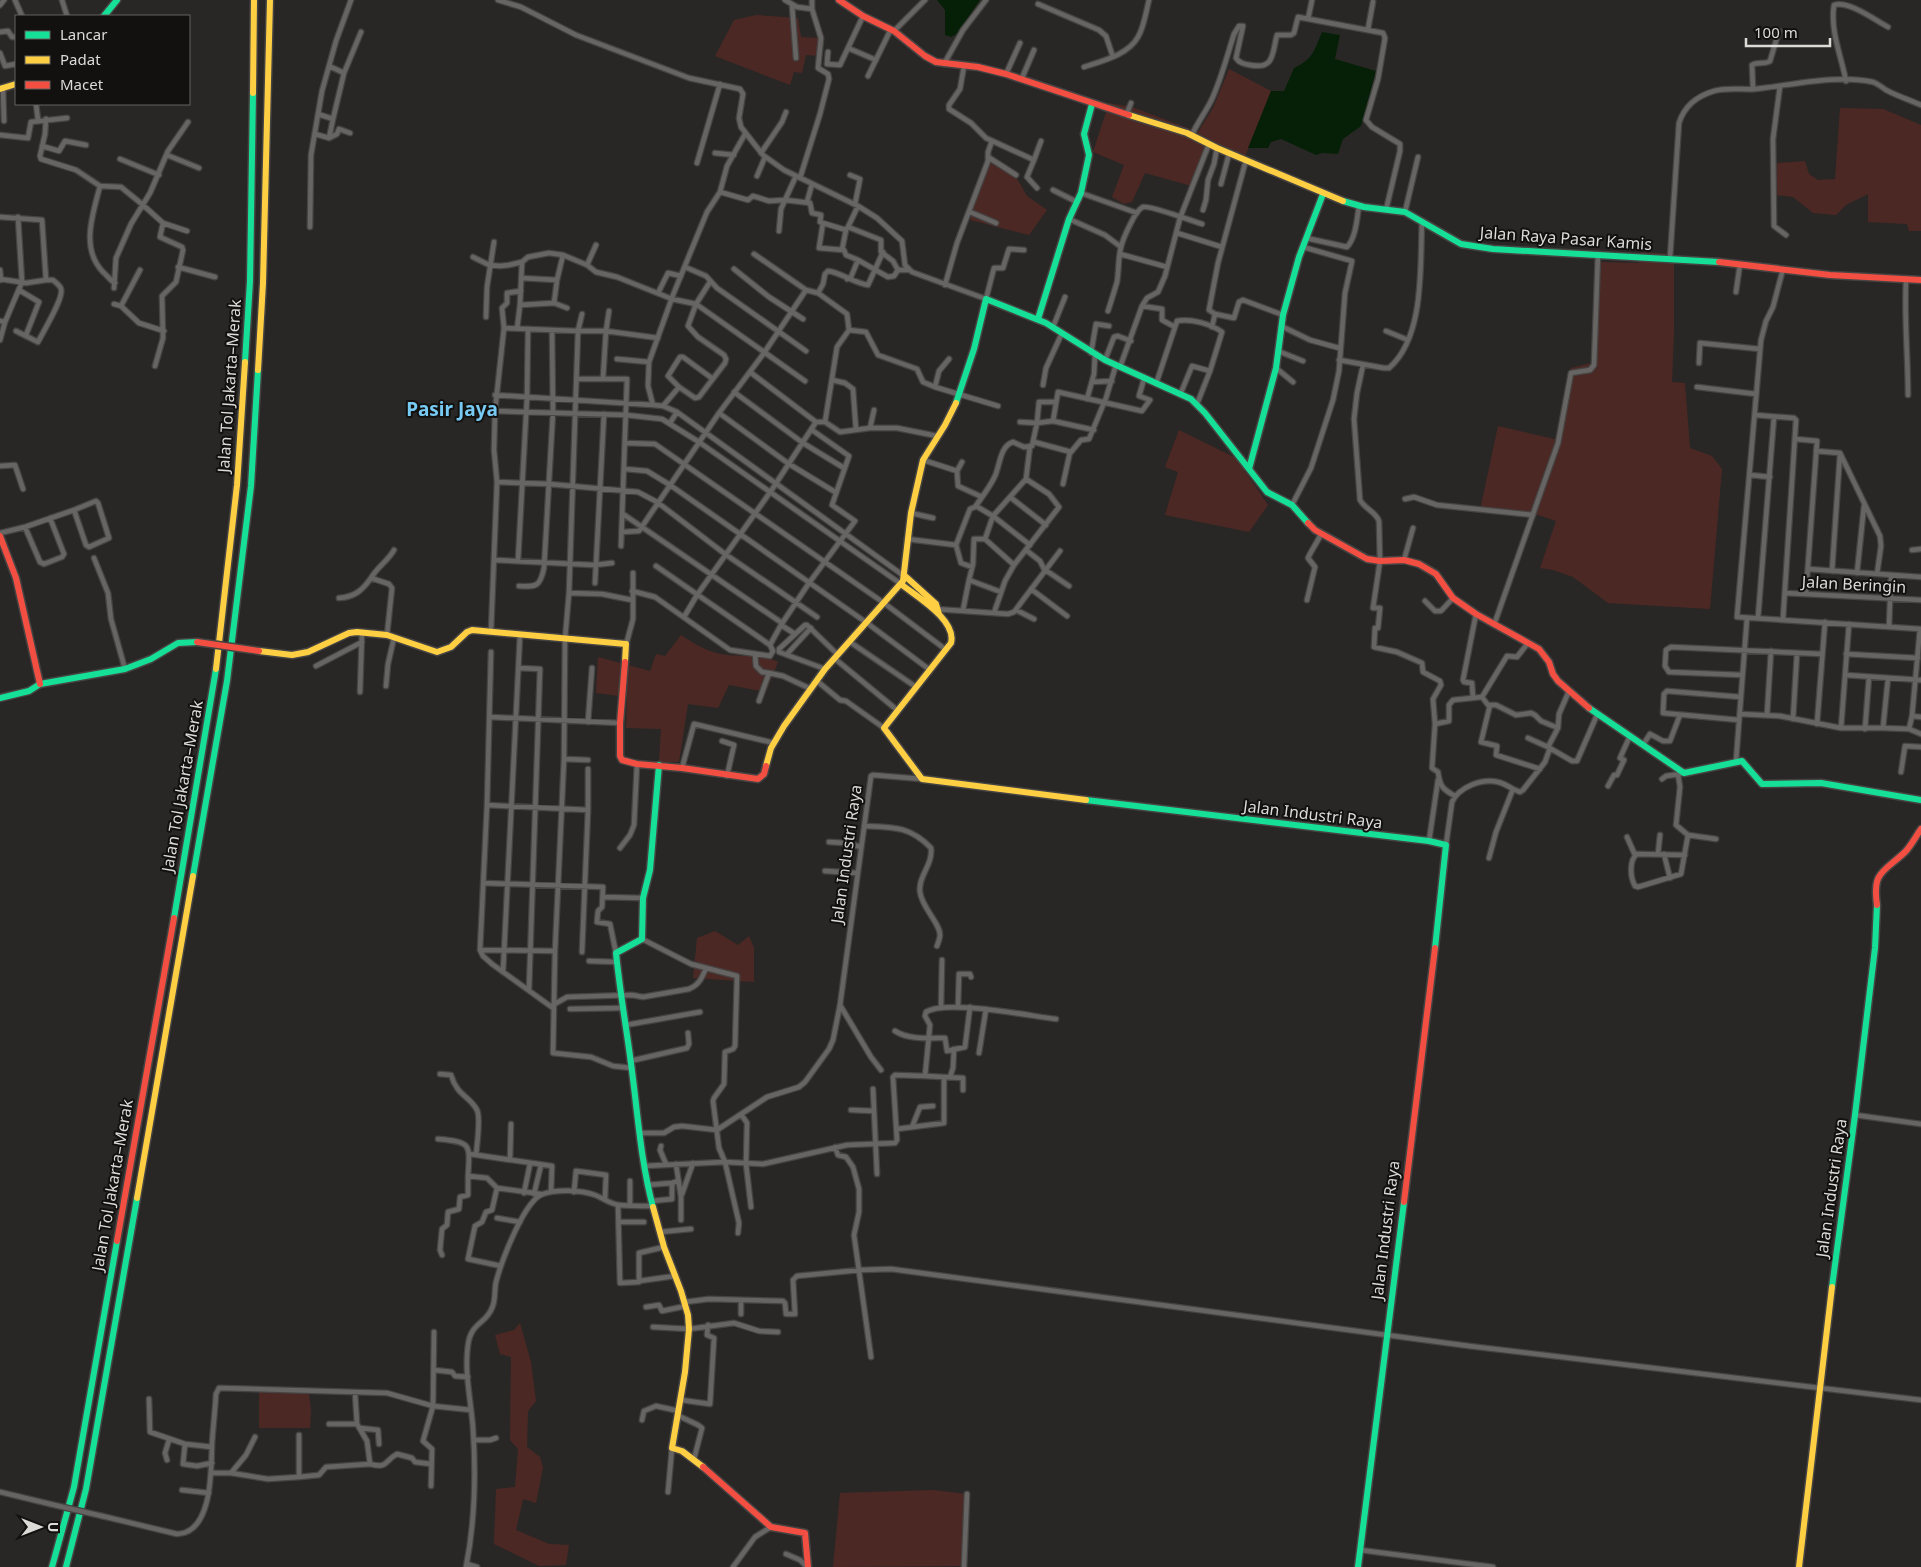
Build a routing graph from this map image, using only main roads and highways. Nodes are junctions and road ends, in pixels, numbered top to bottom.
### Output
1 (117, 0) edge
2 (254, 0) edge
3 (270, 0) edge
4 (839, 0) edge
5 (105, 15) edge
6 (15, 84) edge
7 (1, 88) edge
8 (1092, 104) junction
9 (1324, 194) junction
10 (1921, 280) edge
11 (1038, 319) junction
12 (1249, 469) junction
13 (0, 534) edge
14 (905, 576) junction
15 (901, 584) junction
16 (939, 612) junction
17 (40, 684) junction
18 (0, 698) edge
19 (659, 765) junction
20 (1921, 800) edge
21 (1921, 829) edge
22 (52, 1567) edge
23 (66, 1567) edge
24 (807, 1567) edge
25 (1358, 1567) edge
26 (1799, 1567) edge

1 - 5 main road
2 - 22 main road, Jalan Tol Jakarta–Merak
3 - 23 main road, Jalan Tol Jakarta–Merak
4 - 8 main road, Jalan Raya Pasar Kamis
6 - 7 main road
8 - 9 main road, Jalan Raya Pasar Kamis
8 - 11 main road
9 - 10 main road, Jalan Raya Pasar Kamis
9 - 12 main road
11 - 12 main road
11 - 14 main road
12 - 20 main road
13 - 17 main road
14 - 15 main road
14 - 16 main road
15 - 16 main road
15 - 19 main road
16 - 25 main road, Jalan Industri Raya
17 - 18 main road
17 - 19 main road, bridge
19 - 24 main road
21 - 26 main road, Jalan Industri Raya

